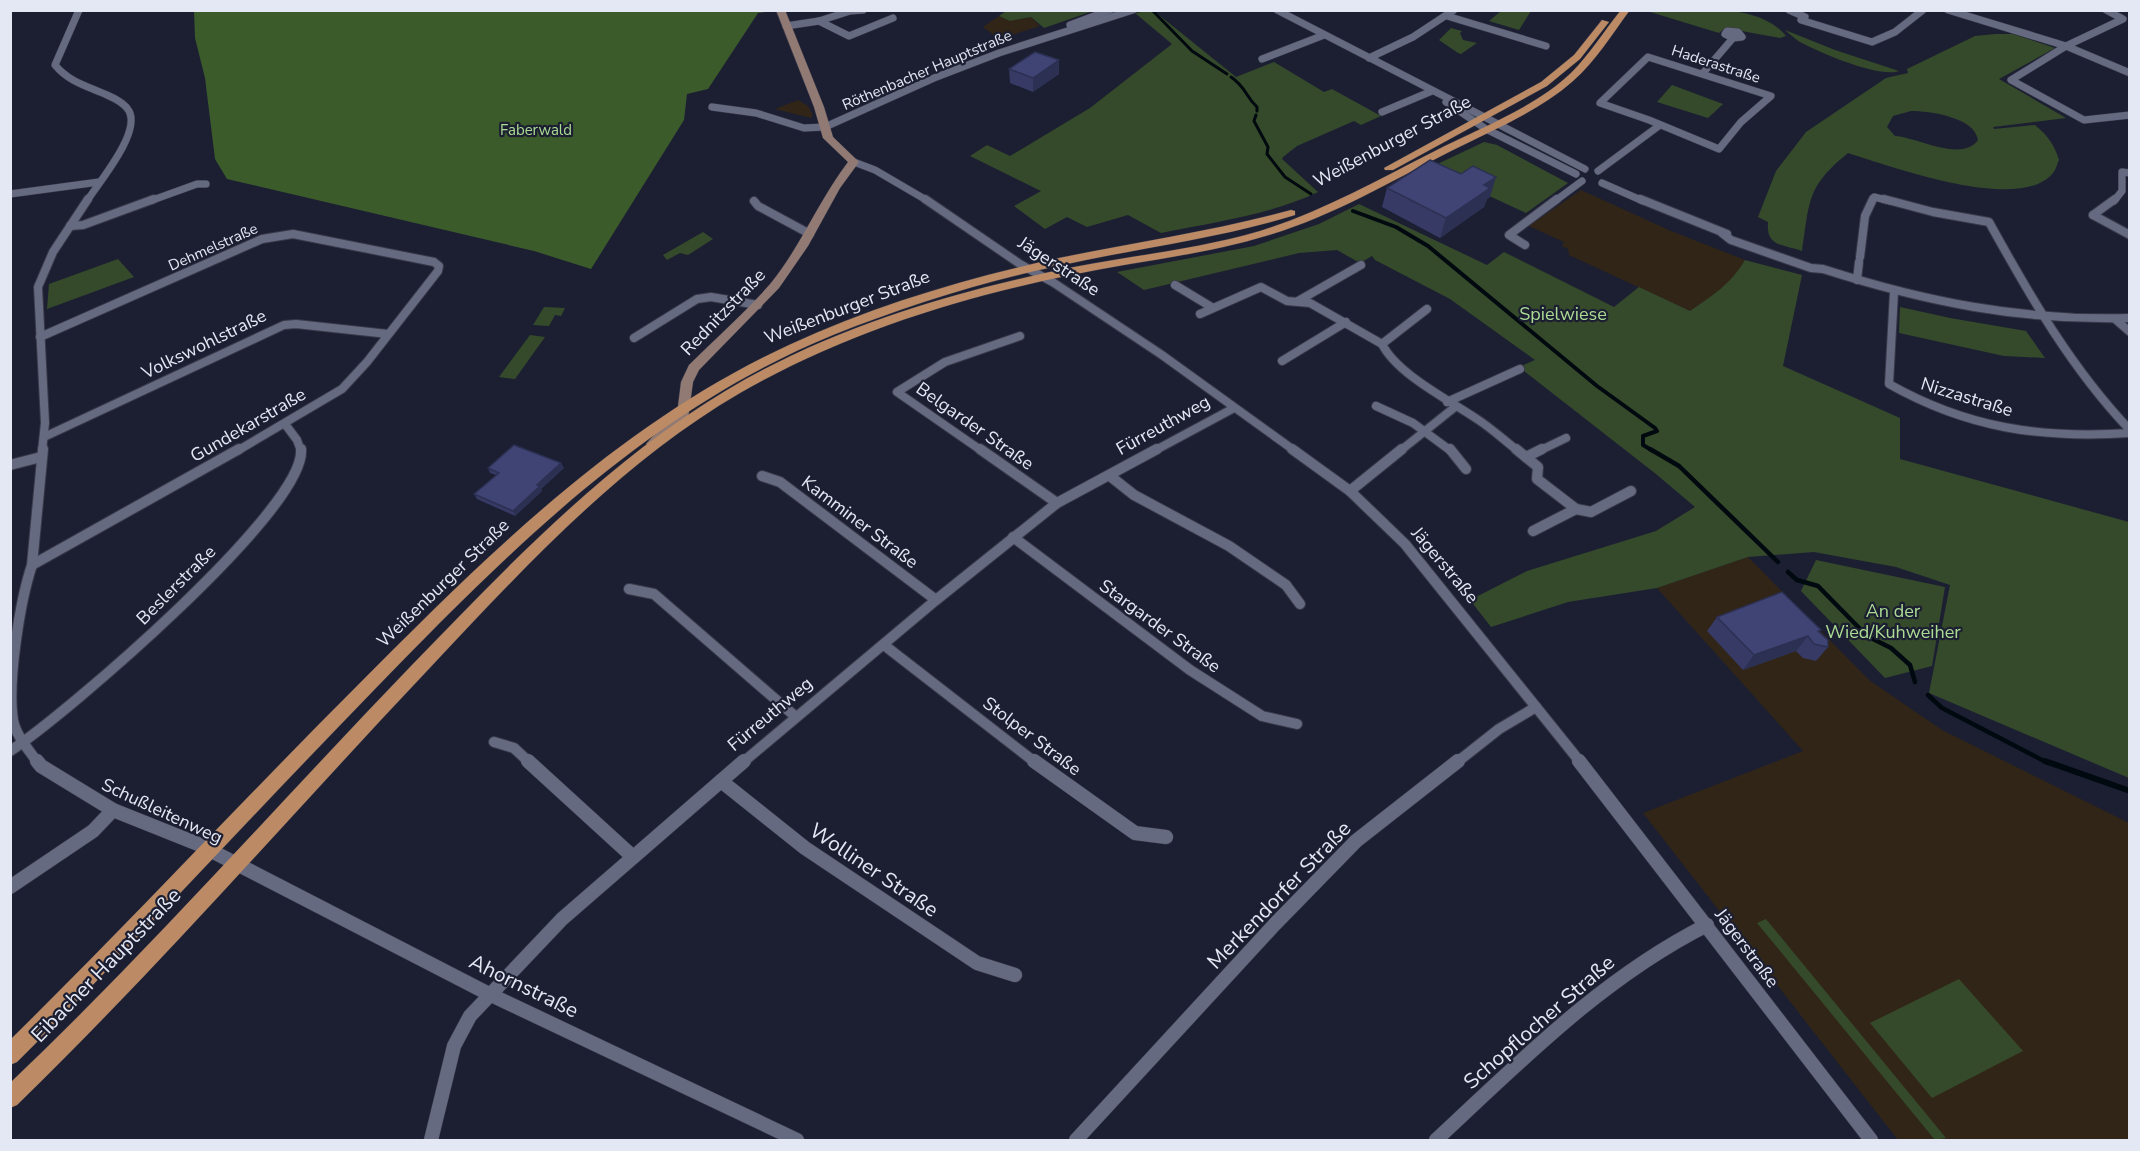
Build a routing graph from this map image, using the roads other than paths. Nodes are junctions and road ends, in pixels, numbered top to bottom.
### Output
1 (79, 10) edge
2 (780, 10) edge
3 (863, 10) edge
4 (1110, 10) edge
5 (1133, 10) edge
6 (1277, 10) edge
7 (1454, 10) edge
8 (1616, 10) edge
9 (1626, 10) edge
10 (1789, 10) edge
11 (1923, 10) edge
12 (1948, 10) edge
13 (2106, 10) edge
14 (1447, 16) junction
15 (893, 18) dead end
16 (2126, 20) edge
17 (819, 21) junction
18 (786, 26) junction
19 (1324, 35) junction
20 (1733, 38) dead end
21 (1040, 39) junction
22 (1546, 46) dead end
23 (2066, 46) junction
24 (1369, 58) junction
25 (1262, 59) dead end
26 (1703, 73) junction
27 (2130, 73) edge
28 (1432, 91) junction
29 (712, 107) dead end
30 (1382, 112) dead end
31 (2130, 115) edge
32 (1478, 119) junction
33 (1660, 125) junction
34 (825, 127) junction
35 (1491, 127) junction
36 (854, 162) junction
37 (1585, 169) junction
38 (1598, 171) junction
39 (2130, 173) edge
40 (1576, 174) junction
41 (99, 182) junction
42 (1592, 183) junction
43 (206, 184) dead end
44 (10, 194) edge
45 (754, 201) dead end
46 (70, 226) junction
47 (810, 234) junction
48 (2130, 235) edge
49 (1525, 245) dead end
50 (1361, 265) dead end
51 (439, 266) joint
52 (1028, 268) junction
53 (1044, 277) junction
54 (1857, 280) junction
55 (1175, 285) dead end
56 (1894, 292) junction
57 (1298, 301) junction
58 (758, 305) junction
59 (1213, 308) junction
60 (1427, 309) dead end
61 (1200, 314) dead end
62 (2130, 318) edge
63 (2043, 319) junction
64 (2115, 319) junction
65 (1346, 322) junction
66 (2130, 332) edge
67 (388, 334) junction
68 (1020, 336) dead end
69 (40, 337) junction
70 (634, 338) dead end
71 (1382, 344) junction
72 (1282, 361) dead end
73 (1520, 369) dead end
74 (684, 405) junction
75 (1451, 405) junction
76 (1376, 406) dead end
77 (1234, 408) junction
78 (285, 423) junction
79 (1425, 431) junction
80 (2130, 431) edge
81 (44, 438) junction
82 (1566, 438) dead end
83 (653, 444) junction
84 (41, 457) junction
85 (1526, 457) junction
86 (10, 465) edge
87 (1466, 469) dead end
88 (762, 476) dead end
89 (1110, 476) junction
90 (1350, 491) junction
91 (1631, 491) dead end
92 (1057, 503) junction
93 (1576, 509) junction
94 (1533, 531) dead end
95 (1014, 537) junction
96 (32, 565) junction
97 (481, 573) junction
98 (629, 589) dead end
99 (936, 600) junction
100 (1300, 604) dead end
101 (478, 607) junction
102 (884, 645) junction
103 (1536, 707) junction
104 (796, 717) junction
105 (1297, 724) dead end
106 (494, 742) dead end
107 (23, 743) junction
108 (10, 751) edge
109 (721, 781) junction
110 (113, 810) junction
111 (1166, 837) dead end
112 (209, 850) junction
113 (632, 856) junction
114 (235, 864) junction
115 (10, 887) edge
116 (1707, 925) junction
117 (1015, 975) dead end
118 (489, 994) junction
119 (10, 1055) edge
120 (10, 1098) edge
121 (789, 1139) edge
122 (431, 1140) edge
123 (1076, 1140) edge
124 (1436, 1140) edge
125 (1871, 1140) edge

1 - 41 street, Schußleitenweg
2 - 18 main road
3 - 17 street
4 - 21 street, Röthenbacher Hauptstraße
5 - 21 street, Röthenbacher Hauptstraße
6 - 19 street
7 - 14 street
8 - 32 main road, Weißenburger Straße
9 - 35 main road, Weißenburger Straße
10 - 11 street
12 - 23 street
13 - 16 street
14 - 22 street
14 - 24 street
15 - 17 street
16 - 23 street
17 - 18 street
18 - 34 main road
19 - 24 street
19 - 25 street
20 - 26 street
21 - 34 street, Röthenbacher Hauptstraße
23 - 27 street
23 - 31 street
24 - 28 street
26 - 33 street, Haderastraße
26 - 33 street, Haderastraße
28 - 30 street
28 - 32 street
29 - 34 street
32 - 35 street
32 - 52 main road, Weißenburger Straße
33 - 38 street
34 - 36 main road
35 - 37 street
35 - 40 street
35 - 53 main road, Weißenburger Straße
36 - 47 main road, Rednitzstraße
36 - 52 street, Jägerstraße
37 - 38 street
37 - 40 street
38 - 42 street
39 - 48 street
40 - 42 street
41 - 44 street
41 - 46 street, Schußleitenweg
42 - 49 street
42 - 54 street
43 - 46 street
45 - 47 street
46 - 69 street, Schußleitenweg
47 - 58 main road, Rednitzstraße
50 - 57 street
51 - 67 street, Gundekarstraße
51 - 69 street, Dehmelstraße
52 - 53 street, Jägerstraße
52 - 74 main road, Weißenburger Straße
53 - 77 street, Jägerstraße
53 - 83 main road, Weißenburger Straße
54 - 56 street
54 - 63 street
55 - 59 street
56 - 63 street
56 - 80 street, Nizzastraße
57 - 59 street
57 - 65 street
58 - 70 street
58 - 74 main road, Rednitzstraße
59 - 61 street
60 - 71 street
62 - 64 street
63 - 64 street
63 - 80 street
64 - 66 street
65 - 71 street
65 - 72 street
67 - 78 street, Gundekarstraße
67 - 81 street, Volkswohlstraße
68 - 92 street, Belgarder Straße
69 - 81 street, Schußleitenweg
71 - 75 street
73 - 75 street
74 - 83 main road, Rednitzstraße
74 - 97 main road, Weißenburger Straße
75 - 79 street
75 - 85 street
76 - 79 street
77 - 89 street, Fürreuthweg
77 - 90 street, Jägerstraße
78 - 96 street, Gundekarstraße
78 - 107 street, Beslerstraße
79 - 87 street
79 - 90 street
81 - 84 street, Schußleitenweg
82 - 85 street
83 - 101 main road, Weißenburger Straße
84 - 86 street
84 - 96 street, Schußleitenweg
85 - 93 street
88 - 99 street, Kamminer Straße
89 - 92 street, Fürreuthweg
89 - 100 street
90 - 103 street, Jägerstraße
91 - 93 street
92 - 95 street, Fürreuthweg
93 - 94 street
95 - 99 street, Fürreuthweg
95 - 105 street, Stargarder Straße
96 - 107 street, Schußleitenweg
97 - 101 main road
97 - 112 main road, Weißenburger Straße
98 - 104 street
99 - 102 street, Fürreuthweg
101 - 114 main road, Weißenburger Straße
102 - 104 street, Fürreuthweg
102 - 111 street, Stolper Straße
103 - 116 street, Jägerstraße
103 - 123 street, Merkendorfer Straße
104 - 109 street, Fürreuthweg
106 - 113 street
107 - 108 street, Beslerstraße
107 - 110 street, Schußleitenweg
109 - 113 street, Fürreuthweg
109 - 117 street, Wolliner Straße
110 - 112 street, Schußleitenweg
110 - 115 street
112 - 114 street, Schußleitenweg
112 - 119 main road, Eibacher Hauptstraße
113 - 118 street, Fürreuthweg
114 - 118 street, Ahornstraße
114 - 120 main road, Eibacher Hauptstraße
116 - 124 street, Schopflocher Straße
116 - 125 street, Jägerstraße
118 - 121 street, Ahornstraße
118 - 122 street, Fürreuthweg

